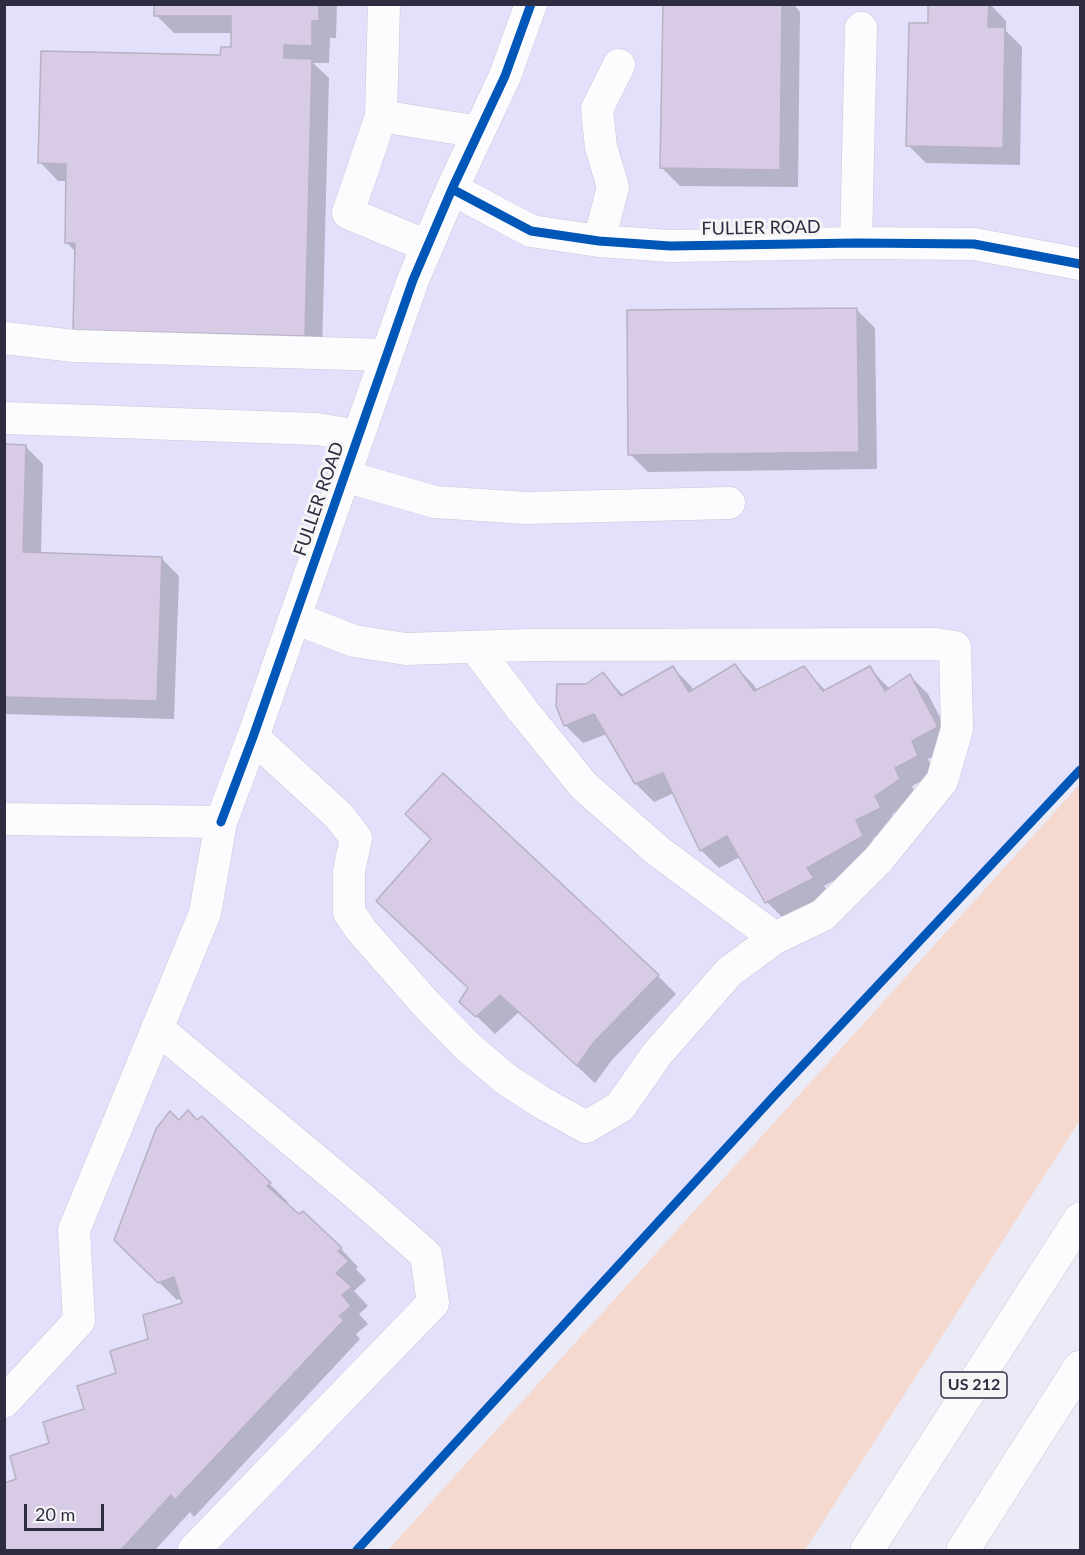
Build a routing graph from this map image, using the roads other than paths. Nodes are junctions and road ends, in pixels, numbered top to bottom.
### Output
1 (384, 4) edge
2 (531, 4) edge
3 (861, 28) dead end
4 (619, 65) dead end
5 (381, 116) junction
6 (479, 132) junction
7 (452, 189) junction
8 (599, 241) junction
9 (856, 243) junction
10 (427, 246) junction
11 (1080, 264) edge
12 (4, 338) edge
13 (386, 355) junction
14 (4, 418) edge
15 (358, 436) junction
16 (345, 476) junction
17 (729, 503) dead end
18 (295, 618) junction
19 (475, 647) junction
20 (254, 737) junction
21 (4, 819) edge
22 (221, 822) junction
23 (776, 938) junction
24 (158, 1028) junction
25 (1080, 1219) edge
26 (1080, 1367) edge
27 (4, 1402) edge
28 (194, 1551) edge
29 (867, 1551) edge
30 (963, 1551) edge

1 - 5 street
2 - 6 street, FULLER ROAD
3 - 9 street
4 - 8 street
5 - 6 street
5 - 10 street
6 - 7 street, FULLER ROAD
7 - 8 street, FULLER ROAD
7 - 10 street, FULLER ROAD
8 - 9 street, FULLER ROAD
9 - 11 street, FULLER ROAD
10 - 13 street, FULLER ROAD
12 - 13 street
13 - 15 street, FULLER ROAD
14 - 15 street
15 - 16 street, FULLER ROAD
16 - 17 street
16 - 18 street, FULLER ROAD
18 - 19 street
18 - 20 street, FULLER ROAD
19 - 23 street
19 - 23 street
20 - 22 street, FULLER ROAD
20 - 23 street
21 - 22 street
22 - 24 street, FULLER ROAD
24 - 27 street, FULLER ROAD
24 - 28 street
25 - 29 highway, US 212
26 - 30 highway

